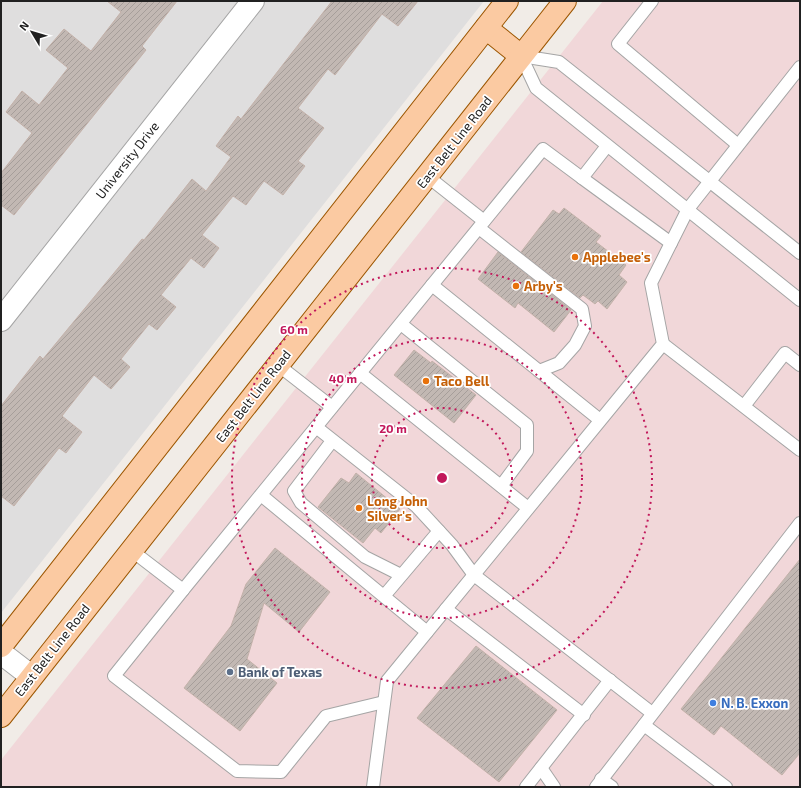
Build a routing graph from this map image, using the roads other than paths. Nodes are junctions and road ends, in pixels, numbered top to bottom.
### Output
1 (253, 1) edge
2 (507, 1) edge
3 (565, 1) edge
4 (652, 1) edge
5 (486, 28) junction
6 (521, 56) junction
7 (800, 68) edge
8 (738, 145) junction
9 (608, 146) junction
10 (427, 176) junction
11 (582, 178) junction
12 (709, 181) junction
13 (688, 209) junction
14 (481, 224) junction
15 (671, 243) junction
16 (800, 253) edge
17 (432, 285) junction
18 (800, 300) edge
19 (1, 320) edge
20 (401, 324) junction
21 (662, 344) junction
22 (278, 365) junction
23 (800, 365) edge
24 (539, 371) junction
25 (360, 373) junction
26 (744, 406) junction
27 (332, 407) junction
28 (600, 420) junction
29 (316, 428) junction
30 (332, 441) junction
31 (800, 450) edge
32 (502, 486) junction
33 (260, 495) junction
34 (528, 508) junction
35 (800, 523) edge
36 (439, 531) junction
37 (131, 550) junction
38 (402, 575) junction
39 (474, 575) junction
40 (183, 590) junction
41 (384, 596) junction
42 (446, 609) junction
43 (427, 632) junction
44 (1, 646) edge
45 (1, 653) edge
46 (31, 676) junction
47 (610, 680) junction
48 (384, 702) junction
49 (652, 713) junction
50 (584, 715) junction
51 (1, 716) edge
52 (644, 725) junction
53 (541, 768) junction
54 (598, 783) edge
55 (373, 787) edge
56 (526, 787) edge
57 (554, 787) edge
58 (612, 787) edge
59 (726, 787) edge

1 - 19 street, University Drive
2 - 5 main road
3 - 6 main road, East Belt Line Road
4 - 8 lane
5 - 6 main road
5 - 44 main road
6 - 9 lane
6 - 10 main road, East Belt Line Road
6 - 12 lane
7 - 8 lane
8 - 12 lane
9 - 11 lane
9 - 13 lane
10 - 14 lane
10 - 22 main road, East Belt Line Road
11 - 14 lane
11 - 15 lane
12 - 13 lane
12 - 16 lane
13 - 15 lane
13 - 18 lane
14 - 17 lane
14 - 24 lane
15 - 21 lane
17 - 20 lane
17 - 24 lane
20 - 25 lane
20 - 32 lane
21 - 26 lane
21 - 28 lane
22 - 27 lane
22 - 37 main road, East Belt Line Road
23 - 26 lane
24 - 28 lane
25 - 27 lane
25 - 32 lane
26 - 31 lane
27 - 29 lane
28 - 34 lane
29 - 30 lane
29 - 33 lane
30 - 36 lane
30 - 38 lane
32 - 34 lane
33 - 40 lane
33 - 41 lane
34 - 39 lane
35 - 49 lane
36 - 38 lane
36 - 39 lane
37 - 40 lane
37 - 46 main road, East Belt Line Road
38 - 41 lane
39 - 42 lane
39 - 47 lane
40 - 48 lane
41 - 43 lane
42 - 43 lane
42 - 50 lane
43 - 48 lane
45 - 46 street
46 - 51 main road, East Belt Line Road
47 - 49 lane
47 - 50 lane
48 - 55 lane
49 - 52 lane
50 - 53 lane
52 - 54 lane
52 - 59 lane
53 - 56 lane
53 - 57 lane
54 - 58 lane

